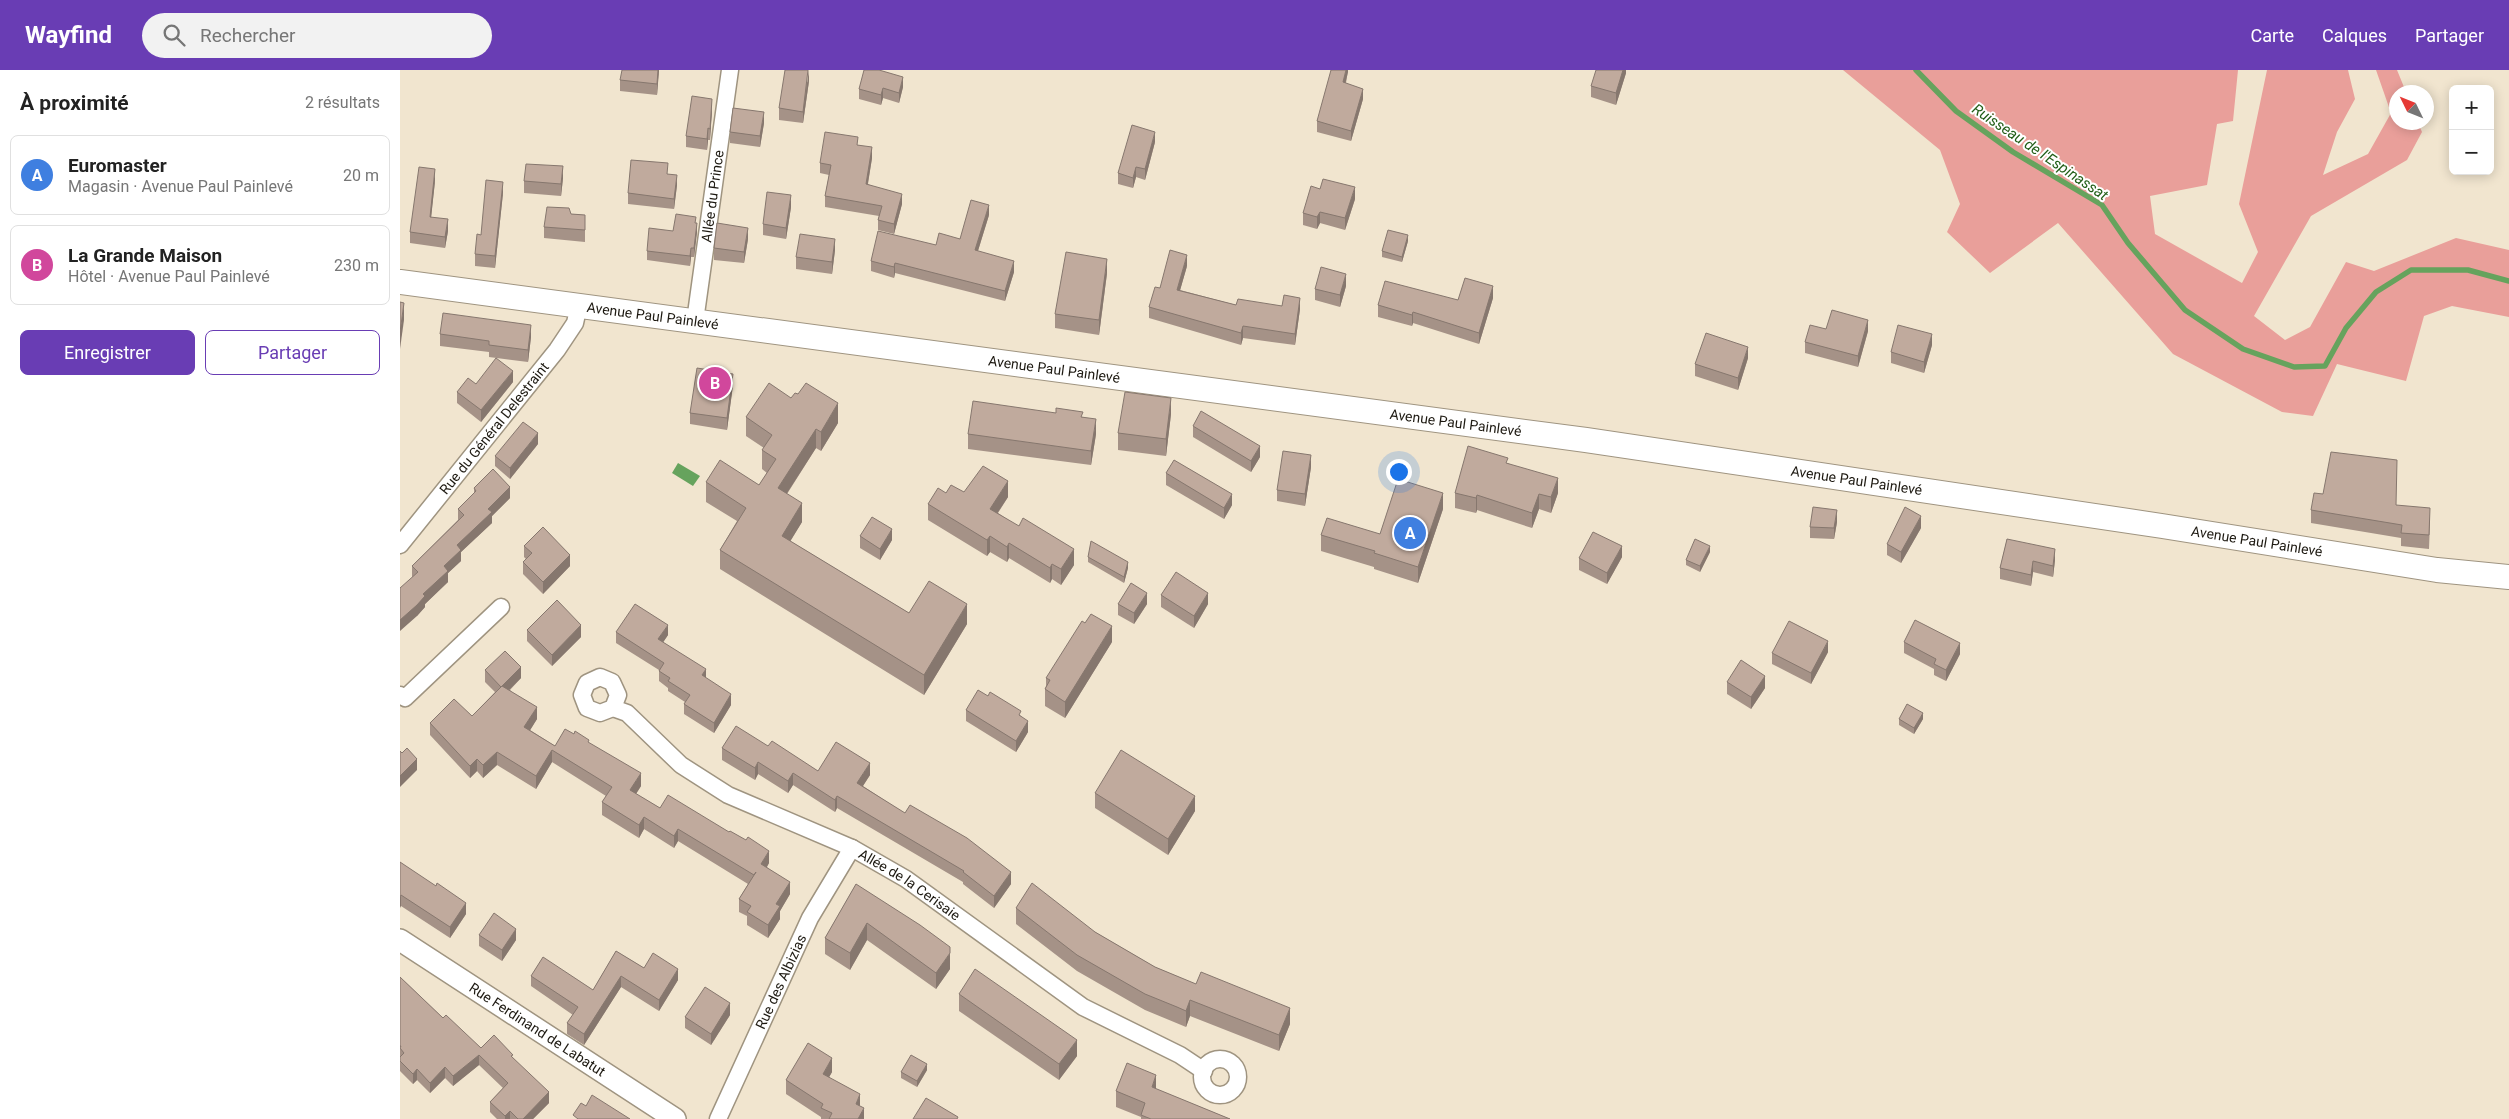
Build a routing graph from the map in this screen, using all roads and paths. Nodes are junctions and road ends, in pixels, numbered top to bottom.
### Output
1 (730, 70) edge
2 (400, 282) edge
3 (578, 305) junction
4 (694, 321) junction
5 (400, 545) edge
6 (2509, 577) edge
7 (501, 607) dead end
8 (400, 695) edge
9 (613, 708) dead end
10 (852, 848) junction
11 (400, 940) edge
12 (1204, 1071) dead end
13 (675, 1119) edge
14 (718, 1119) edge

1 - 4 street, Allée du Prince
2 - 3 main road, Avenue Paul Painlevé
3 - 4 main road, Avenue Paul Painlevé
3 - 5 street, Rue du Général Delestraint
4 - 6 main road, Avenue Paul Painlevé
7 - 8 street
9 - 10 street, Allée de la Cerisaie
10 - 12 street, Allée de la Cerisaie
10 - 14 street, Rue des Albizias
11 - 13 street, Rue Ferdinand de Labatut

